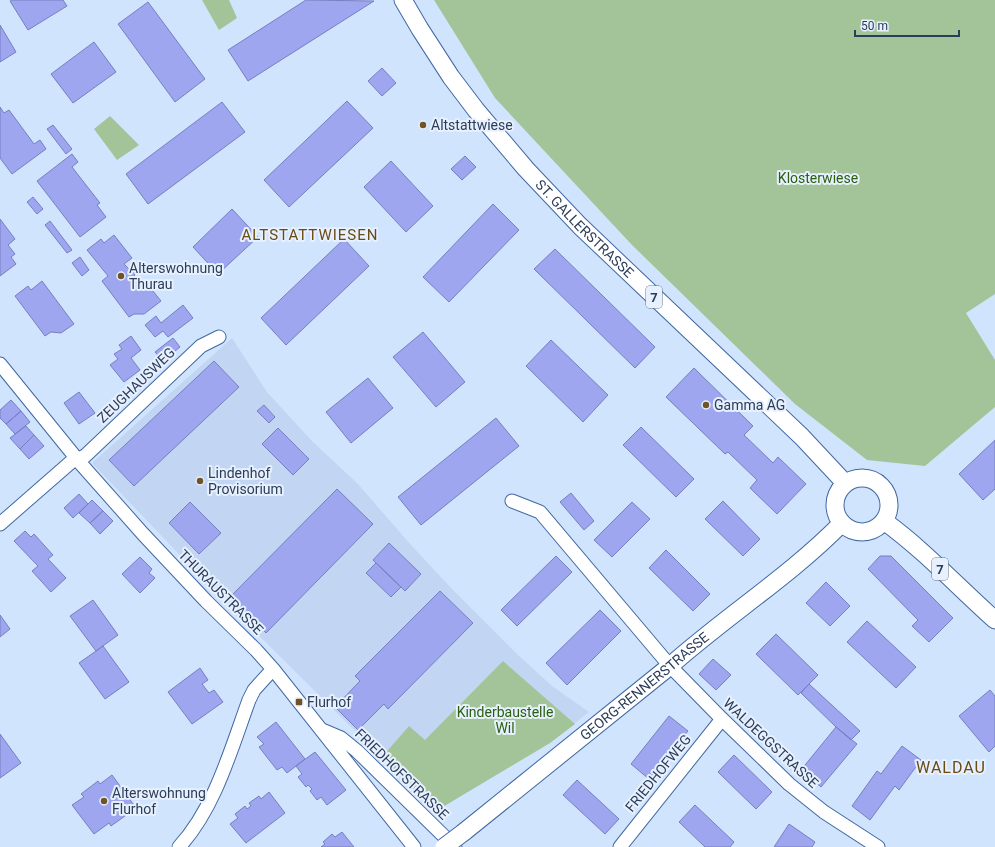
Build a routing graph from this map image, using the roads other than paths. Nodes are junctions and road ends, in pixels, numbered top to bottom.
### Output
1 (403, 0) edge
2 (219, 336) dead end
3 (0, 364) edge
4 (77, 459) junction
5 (845, 484) junction
6 (512, 501) dead end
7 (884, 521) junction
8 (842, 523) junction
9 (0, 524) edge
10 (995, 620) edge
11 (670, 666) junction
12 (273, 669) junction
13 (722, 719) junction
14 (322, 730) junction
15 (179, 847) edge
16 (414, 847) edge
17 (444, 847) edge
18 (455, 847) edge
19 (620, 847) edge
20 (878, 847) edge

1 - 5 main road, ST. GALLERSTRASSE / 7
2 - 4 street, ZEUGHAUSWEG
3 - 4 street, THURAUSTRASSE
4 - 9 street, ZEUGHAUSWEG
4 - 12 street, THURAUSTRASSE
5 - 7 main road
5 - 8 main road
6 - 11 street, WALDEGGSTRASSE
7 - 8 main road
7 - 10 main road, 7
8 - 11 main road, GEORG-RENNERSTRASSE
11 - 13 street, WALDEGGSTRASSE
11 - 17 main road, GEORG-RENNERSTRASSE, bridge
12 - 14 street, THURAUSTRASSE
12 - 15 street
13 - 19 street, FRIEDHOFWEG
13 - 20 street, WALDEGGSTRASSE
14 - 16 street, THURAUSTRASSE
14 - 18 street, FRIEDHOFSTRASSE

